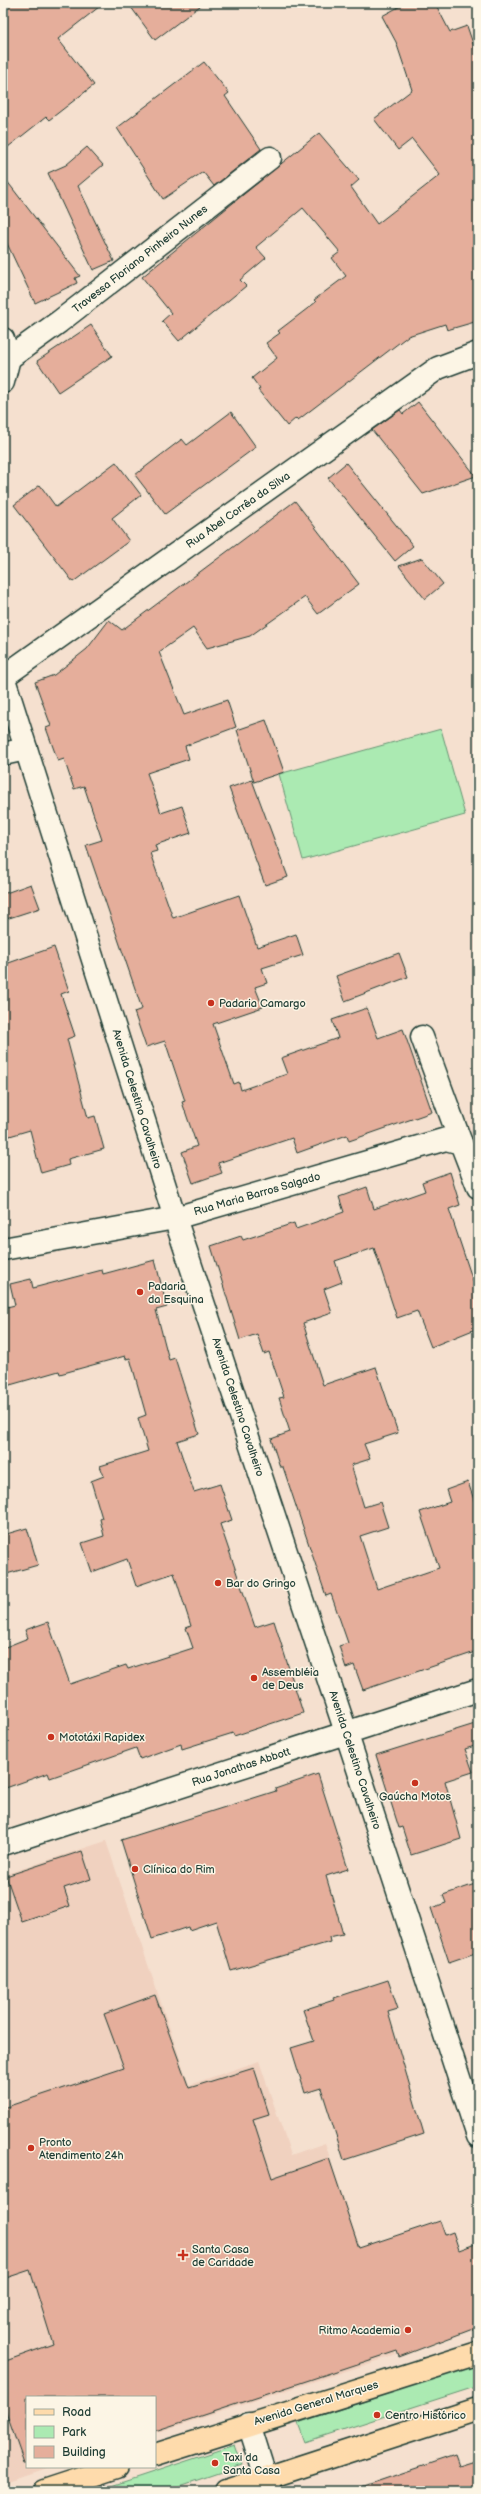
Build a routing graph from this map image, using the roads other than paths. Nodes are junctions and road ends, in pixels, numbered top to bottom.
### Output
1 (270, 158) dead end
2 (6, 348) edge
3 (478, 353) edge
4 (3, 382) edge
5 (3, 676) edge
6 (26, 748) junction
7 (3, 754) edge
8 (422, 1037) dead end
9 (461, 1143) junction
10 (478, 1187) edge
11 (174, 1218) junction
12 (3, 1249) edge
13 (478, 1690) edge
14 (346, 1732) junction
15 (3, 1844) edge
16 (478, 2136) edge
17 (478, 2353) edge
18 (478, 2409) edge
19 (249, 2424) junction
20 (156, 2455) edge
21 (114, 2468) edge
22 (268, 2484) edge
23 (44, 2491) edge
24 (226, 2491) edge

1 - 2 street, Travessa Floriano Pinheiro Nunes
2 - 4 street
3 - 5 street, Rua Abel Corrêa da Silva
5 - 6 street, Avenida Celestino Cavalheiro
6 - 7 street
6 - 11 street, Avenida Celestino Cavalheiro
8 - 9 street
9 - 10 street
9 - 11 street, Rua Maria Barros Salgado
11 - 12 street, Rua Maria Barros Salgado
11 - 14 street, Avenida Celestino Cavalheiro
13 - 14 street, Rua Jonathas Abbott
14 - 15 street, Rua Jonathas Abbott
14 - 16 street, Avenida Celestino Cavalheiro
17 - 19 main road, Avenida General Marques
18 - 22 main road
19 - 20 main road, Avenida General Marques
19 - 22 street
21 - 23 main road
22 - 24 main road

